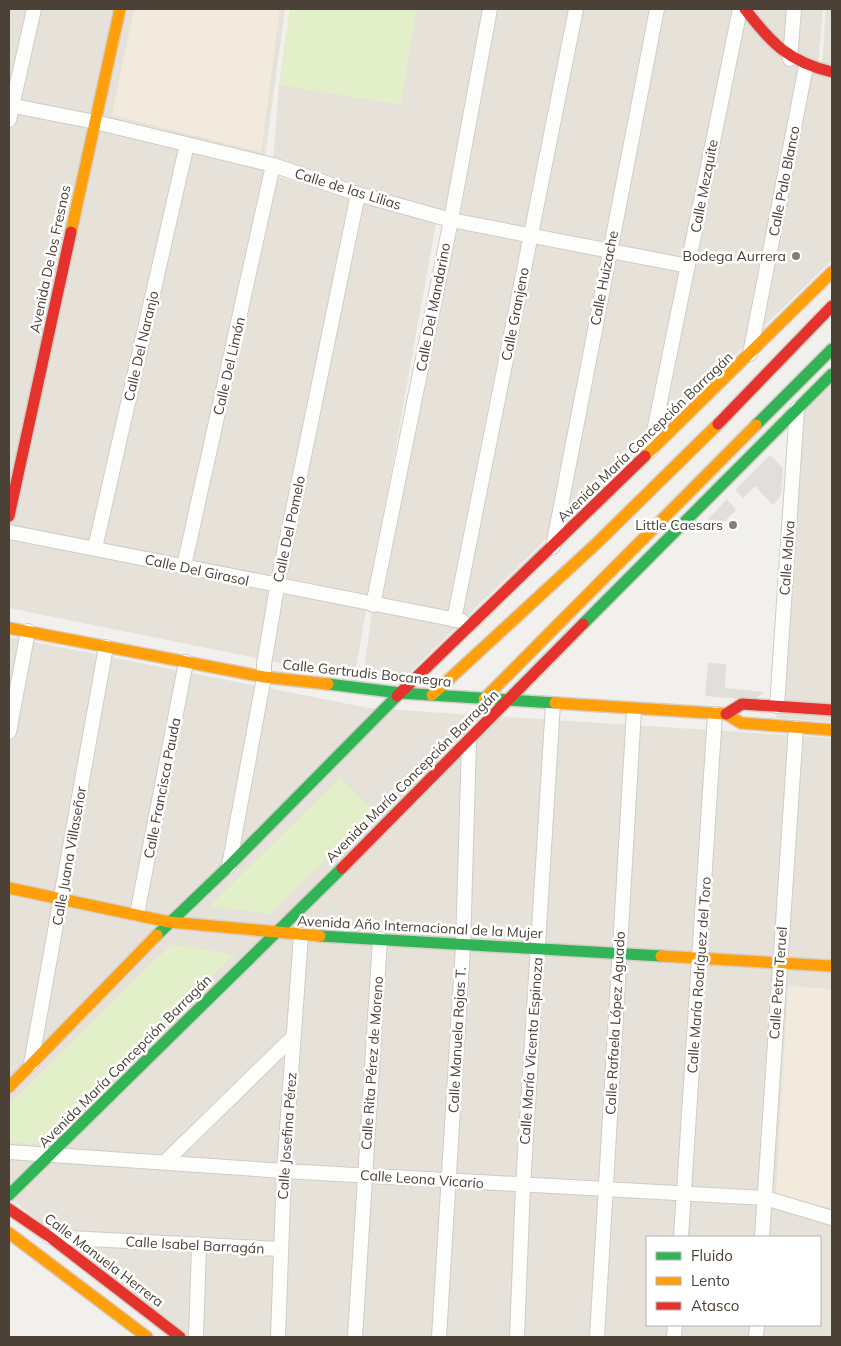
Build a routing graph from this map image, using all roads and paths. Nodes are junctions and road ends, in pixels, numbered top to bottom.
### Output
1 (34, 9) edge
2 (120, 9) edge
3 (490, 9) edge
4 (576, 9) edge
5 (657, 9) edge
6 (740, 9) edge
7 (745, 9) edge
8 (794, 9) edge
9 (790, 59) junction
10 (806, 66) junction
11 (832, 72) edge
12 (10, 105) edge
13 (9, 120) edge
14 (95, 122) junction
15 (187, 144) junction
16 (273, 165) junction
17 (358, 194) junction
18 (451, 220) junction
19 (530, 236) junction
20 (609, 250) junction
21 (688, 266) junction
22 (832, 272) edge
23 (832, 306) edge
24 (832, 349) edge
25 (750, 355) junction
26 (832, 374) edge
27 (798, 409) junction
28 (650, 452) junction
29 (9, 516) edge
30 (9, 532) edge
31 (553, 547) junction
32 (95, 548) junction
33 (184, 566) junction
34 (277, 587) junction
35 (373, 605) junction
36 (454, 620) junction
37 (473, 623) junction
38 (9, 628) edge
39 (28, 632) junction
40 (106, 647) junction
41 (186, 662) junction
42 (264, 677) junction
43 (400, 693) junction
44 (432, 695) junction
45 (484, 699) junction
46 (507, 701) junction
47 (553, 704) junction
48 (777, 706) junction
49 (634, 710) junction
50 (832, 710) edge
51 (721, 714) junction
52 (796, 728) junction
53 (832, 730) edge
54 (9, 732) edge
55 (469, 742) junction
56 (229, 866) junction
57 (9, 888) edge
58 (61, 899) junction
59 (137, 914) junction
60 (170, 922) junction
61 (277, 932) junction
62 (301, 935) junction
63 (380, 939) junction
64 (463, 946) junction
65 (537, 949) junction
66 (619, 954) junction
67 (701, 959) junction
68 (779, 964) junction
69 (832, 966) edge
70 (293, 1036) junction
71 (31, 1064) junction
72 (9, 1087) edge
73 (9, 1152) edge
74 (52, 1155) junction
75 (165, 1162) junction
76 (284, 1171) junction
77 (365, 1175) junction
78 (449, 1180) junction
79 (523, 1185) junction
80 (606, 1190) junction
81 (9, 1195) edge
82 (684, 1195) junction
83 (764, 1198) junction
84 (9, 1209) edge
85 (832, 1218) edge
86 (9, 1233) edge
87 (681, 1236) edge
88 (762, 1236) edge
89 (50, 1237) junction
90 (199, 1246) junction
91 (280, 1249) junction
92 (162, 1332) edge
93 (147, 1337) edge
94 (180, 1337) edge
95 (196, 1337) edge
96 (278, 1337) edge
97 (355, 1337) edge
98 (439, 1337) edge
99 (517, 1337) edge
100 (597, 1337) edge

1 - 12 street
2 - 14 street, Avenida De los Fresnos
3 - 18 street, Calle Del Mandarino
4 - 19 street, Calle Granjeno
5 - 20 street, Calle Huizache
6 - 21 street, Calle Mezquite
7 - 9 street
8 - 9 street
9 - 10 street
10 - 11 street
10 - 25 street, Calle Palo Blanco
12 - 13 street
12 - 14 street, Calle de las Lilias
14 - 15 street, Calle de las Lilias
14 - 29 street, Avenida De los Fresnos
15 - 16 street, Calle de las Lilias
15 - 32 street, Calle Del Naranjo
16 - 17 street, Calle de las Lilias
16 - 33 street, Calle Del Limón
17 - 18 street, Calle de las Lilias
17 - 34 street, Calle Del Pomelo
18 - 19 street, Calle de las Lilias
18 - 35 street, Calle Del Mandarino
19 - 20 street, Calle de las Lilias
19 - 36 street, Calle Granjeno
20 - 21 street, Calle de las Lilias
20 - 31 street, Calle Huizache
21 - 28 street, Calle Mezquite
22 - 25 street, Avenida María Concepción Barragán
23 - 44 street
24 - 45 street, Avenida María Concepción Barragán
25 - 28 street, Avenida María Concepción Barragán
26 - 27 street, Avenida María Concepción Barragán
27 - 46 street, Avenida María Concepción Barragán
27 - 48 street, Calle Malva
28 - 31 street, Avenida María Concepción Barragán
30 - 32 street, Calle Del Girasol
31 - 37 street, Avenida María Concepción Barragán
32 - 33 street, Calle Del Girasol
33 - 34 street, Calle Del Girasol
34 - 35 street, Calle Del Girasol
34 - 42 street, Calle Del Pomelo
35 - 36 street, Calle Del Girasol
36 - 37 street, Calle Del Girasol
37 - 43 street, Avenida María Concepción Barragán
38 - 39 street, Calle Gertrudis Bocanegra
39 - 40 street, Calle Gertrudis Bocanegra
39 - 54 street
40 - 41 street, Calle Gertrudis Bocanegra
40 - 58 street, Calle Juana Villaseñor
41 - 42 street, Calle Gertrudis Bocanegra
41 - 59 street, Calle Francisca Pauda
42 - 43 street, Calle Gertrudis Bocanegra
42 - 56 street, Calle Del Pomelo
43 - 44 street, Calle Gertrudis Bocanegra
43 - 56 street, Avenida María Concepción Barragán
44 - 45 street, Calle Gertrudis Bocanegra
45 - 46 street, Calle Gertrudis Bocanegra
46 - 47 street, Calle Gertrudis Bocanegra
46 - 55 street, Avenida María Concepción Barragán
47 - 49 street, Calle Gertrudis Bocanegra
47 - 65 street, Calle María Vicenta Espinoza
48 - 50 street, Calle Gertrudis Bocanegra
48 - 51 street, Calle Gertrudis Bocanegra
49 - 51 street, Calle Gertrudis Bocanegra
49 - 66 street, Calle Rafaela López Aguado
51 - 52 street, Calle Gertrudis Bocanegra
51 - 67 street, Calle María Rodríguez del Toro
52 - 53 street, Calle Gertrudis Bocanegra
52 - 68 street, Calle Petra Teruel
55 - 61 street, Avenida María Concepción Barragán
55 - 64 street, Calle Manuela Rojas T.
56 - 60 street, Avenida María Concepción Barragán
57 - 58 street, Avenida Año Internacional de la Mujer
58 - 59 street, Avenida Año Internacional de la Mujer
58 - 71 street, Calle Juana Villaseñor
59 - 60 street, Avenida Año Internacional de la Mujer
60 - 61 street, Avenida Año Internacional de la Mujer
60 - 71 street, Avenida María Concepción Barragán
61 - 62 street, Avenida Año Internacional de la Mujer
61 - 74 street, Avenida María Concepción Barragán
62 - 63 street, Avenida Año Internacional de la Mujer
62 - 70 street, Calle Josefina Pérez
63 - 64 street, Avenida Año Internacional de la Mujer
63 - 77 street, Calle Rita Pérez de Moreno
64 - 65 street, Avenida Año Internacional de la Mujer
64 - 78 street, Calle Manuela Rojas T.
65 - 66 street, Avenida Año Internacional de la Mujer
65 - 79 street, Calle María Vicenta Espinoza
66 - 67 street, Avenida Año Internacional de la Mujer
66 - 80 street, Calle Rafaela López Aguado
67 - 68 street, Avenida Año Internacional de la Mujer
67 - 82 street, Calle María Rodríguez del Toro
68 - 69 street, Avenida Año Internacional de la Mujer
68 - 83 street, Calle Petra Teruel
70 - 75 street
70 - 76 street, Calle Josefina Pérez
71 - 72 street, Avenida María Concepción Barragán
73 - 74 street, Calle Leona Vicario
74 - 75 street, Calle Leona Vicario
74 - 81 street, Avenida María Concepción Barragán
75 - 76 street, Calle Leona Vicario
76 - 77 street, Calle Leona Vicario
76 - 91 street, Calle Josefina Pérez
77 - 78 street, Calle Leona Vicario
77 - 97 street, Calle Rita Pérez de Moreno
78 - 79 street, Calle Leona Vicario
78 - 98 street, Calle Manuela Rojas T.
79 - 80 street, Calle Leona Vicario
79 - 99 street, Calle María Vicenta Espinoza
80 - 82 street, Calle Leona Vicario
80 - 100 street, Calle Rafaela López Aguado
82 - 83 street, Calle Leona Vicario
82 - 87 street, Calle María Rodríguez del Toro
83 - 85 street, Calle Leona Vicario
83 - 88 street, Calle Petra Teruel
84 - 89 street, Calle Manuela Herrera
86 - 93 street
89 - 90 street, Calle Isabel Barragán
89 - 92 street, Calle Manuela Herrera
90 - 91 street, Calle Isabel Barragán
90 - 95 street
91 - 96 street, Calle Josefina Pérez
92 - 94 street, Calle Manuela Herrera

